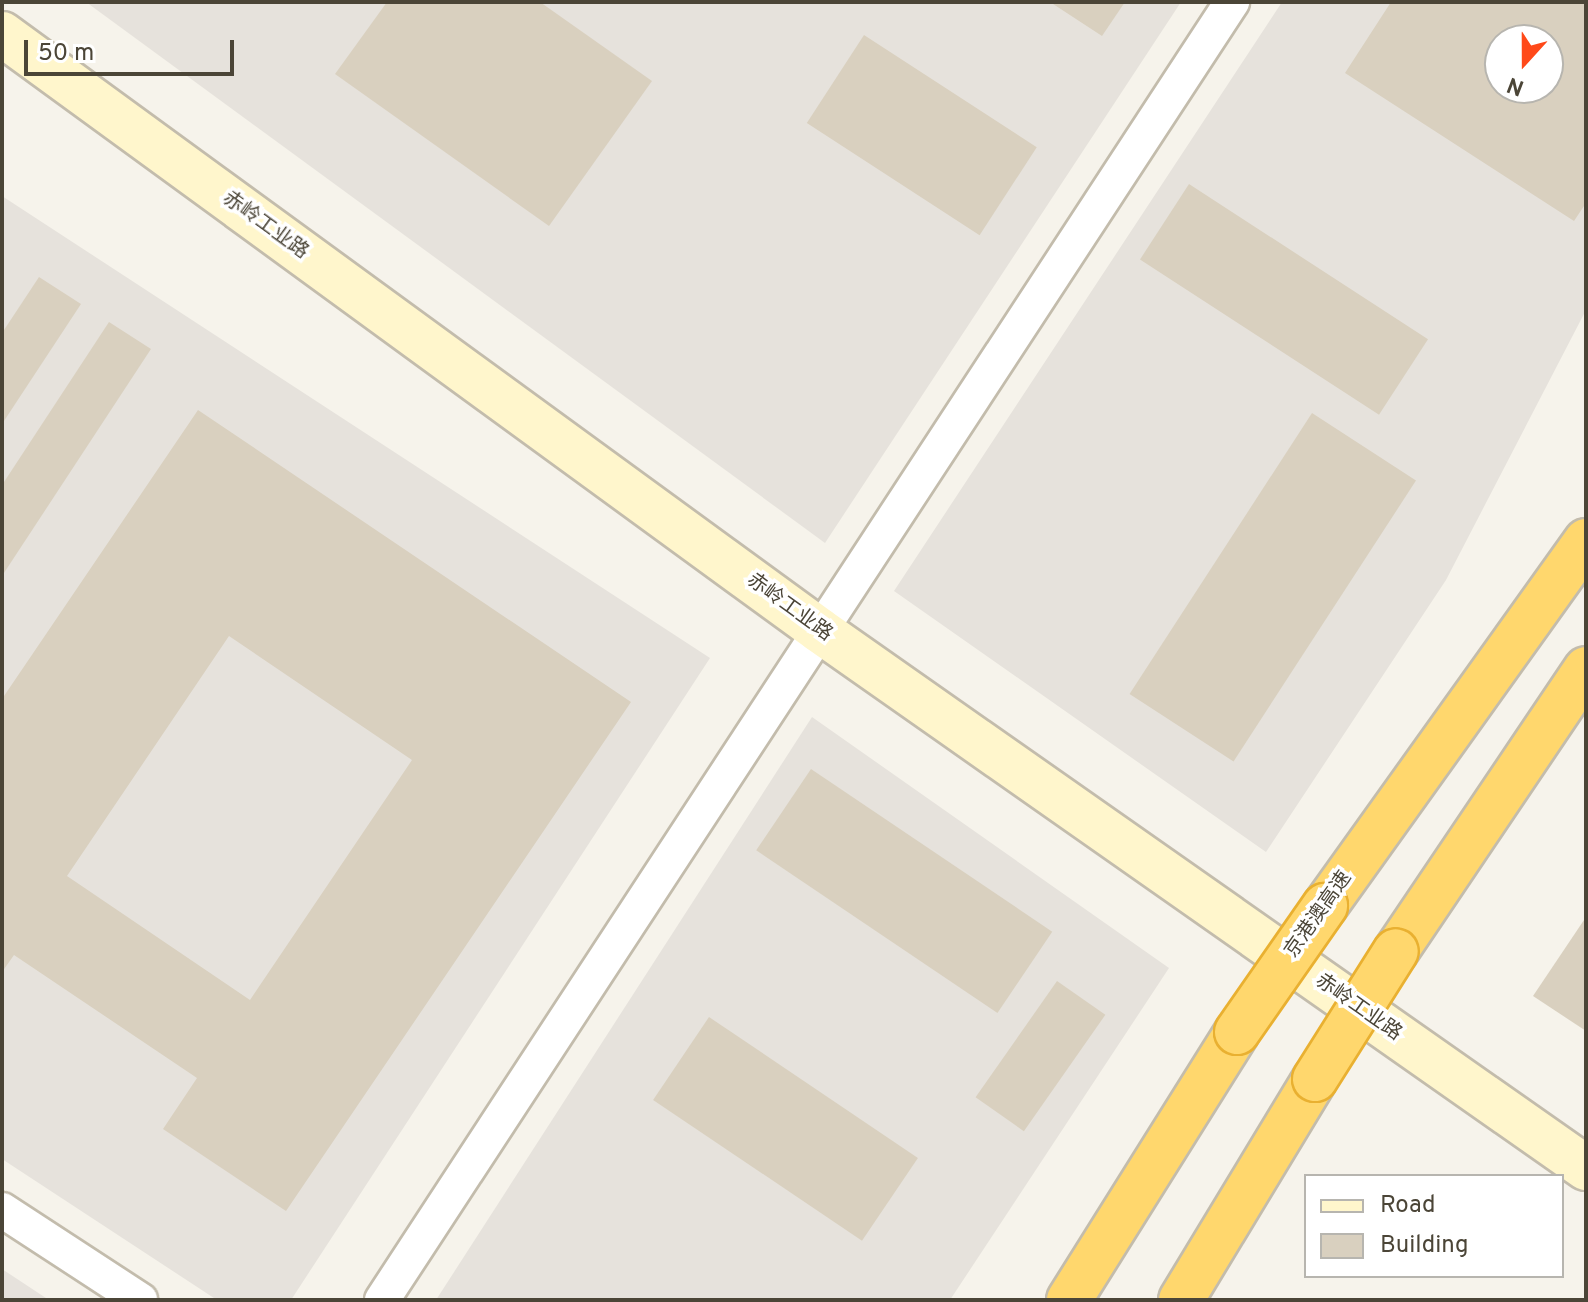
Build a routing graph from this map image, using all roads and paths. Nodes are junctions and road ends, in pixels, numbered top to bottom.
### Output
1 (1232, 2) edge
2 (2, 34) edge
3 (1586, 541) edge
4 (819, 630) junction
5 (1586, 669) edge
6 (1586, 1168) edge
7 (2, 1210) edge
8 (140, 1300) edge
9 (382, 1300) edge
10 (1069, 1300) edge
11 (1181, 1300) edge

1 - 4 street
2 - 4 street, 赤岭工业路
3 - 10 highway, 京港澳高速, bridge
4 - 6 street, 赤岭工业路
4 - 9 street
5 - 11 highway, bridge
7 - 8 street

